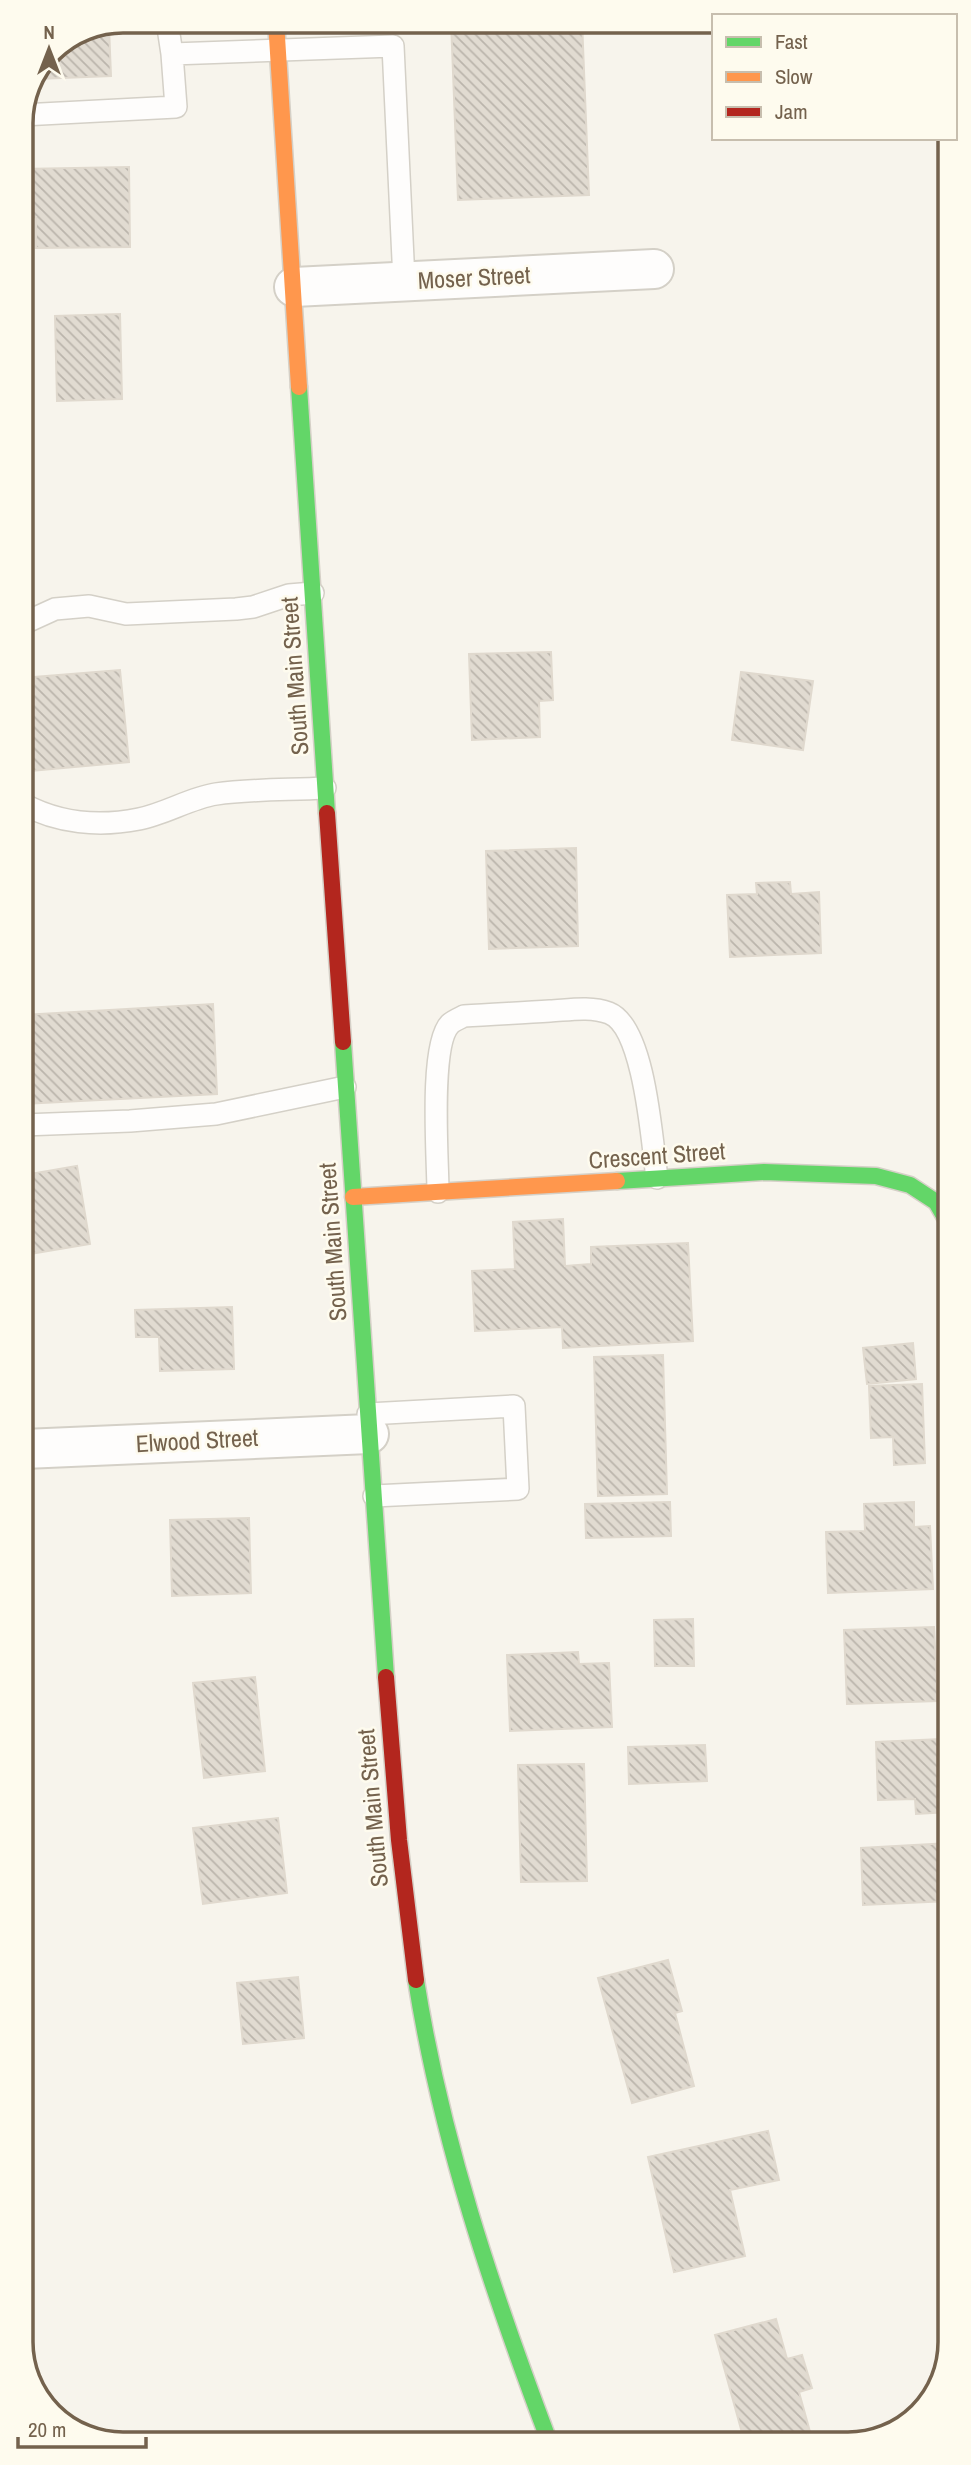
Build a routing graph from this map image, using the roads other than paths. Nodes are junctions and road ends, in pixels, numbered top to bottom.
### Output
1 (169, 33) edge
2 (276, 33) edge
3 (277, 51) junction
4 (172, 54) junction
5 (34, 114) edge
6 (654, 269) dead end
7 (404, 282) junction
8 (294, 287) junction
9 (313, 593) junction
10 (33, 619) edge
11 (325, 788) junction
12 (33, 809) edge
13 (345, 1087) junction
14 (33, 1125) edge
15 (657, 1178) junction
16 (438, 1192) junction
17 (353, 1197) junction
18 (938, 1205) edge
19 (368, 1424) junction
20 (33, 1448) edge
21 (374, 1496) junction
22 (546, 2432) edge

1 - 4 lane
2 - 3 main road, South Main Street
3 - 4 lane
3 - 7 lane
3 - 8 main road, South Main Street
4 - 5 lane
6 - 7 street, Moser Street
7 - 8 street, Moser Street
8 - 9 main road, South Main Street
9 - 10 lane
9 - 11 main road, South Main Street
11 - 12 lane
11 - 13 main road, South Main Street
13 - 14 lane
13 - 17 main road, South Main Street
15 - 16 main road, Crescent Street
15 - 16 lane
15 - 18 main road, Crescent Street
16 - 17 main road, Crescent Street
17 - 19 main road, South Main Street
19 - 20 street, Elwood Street
19 - 21 main road, South Main Street
19 - 21 lane
21 - 22 main road, South Main Street

